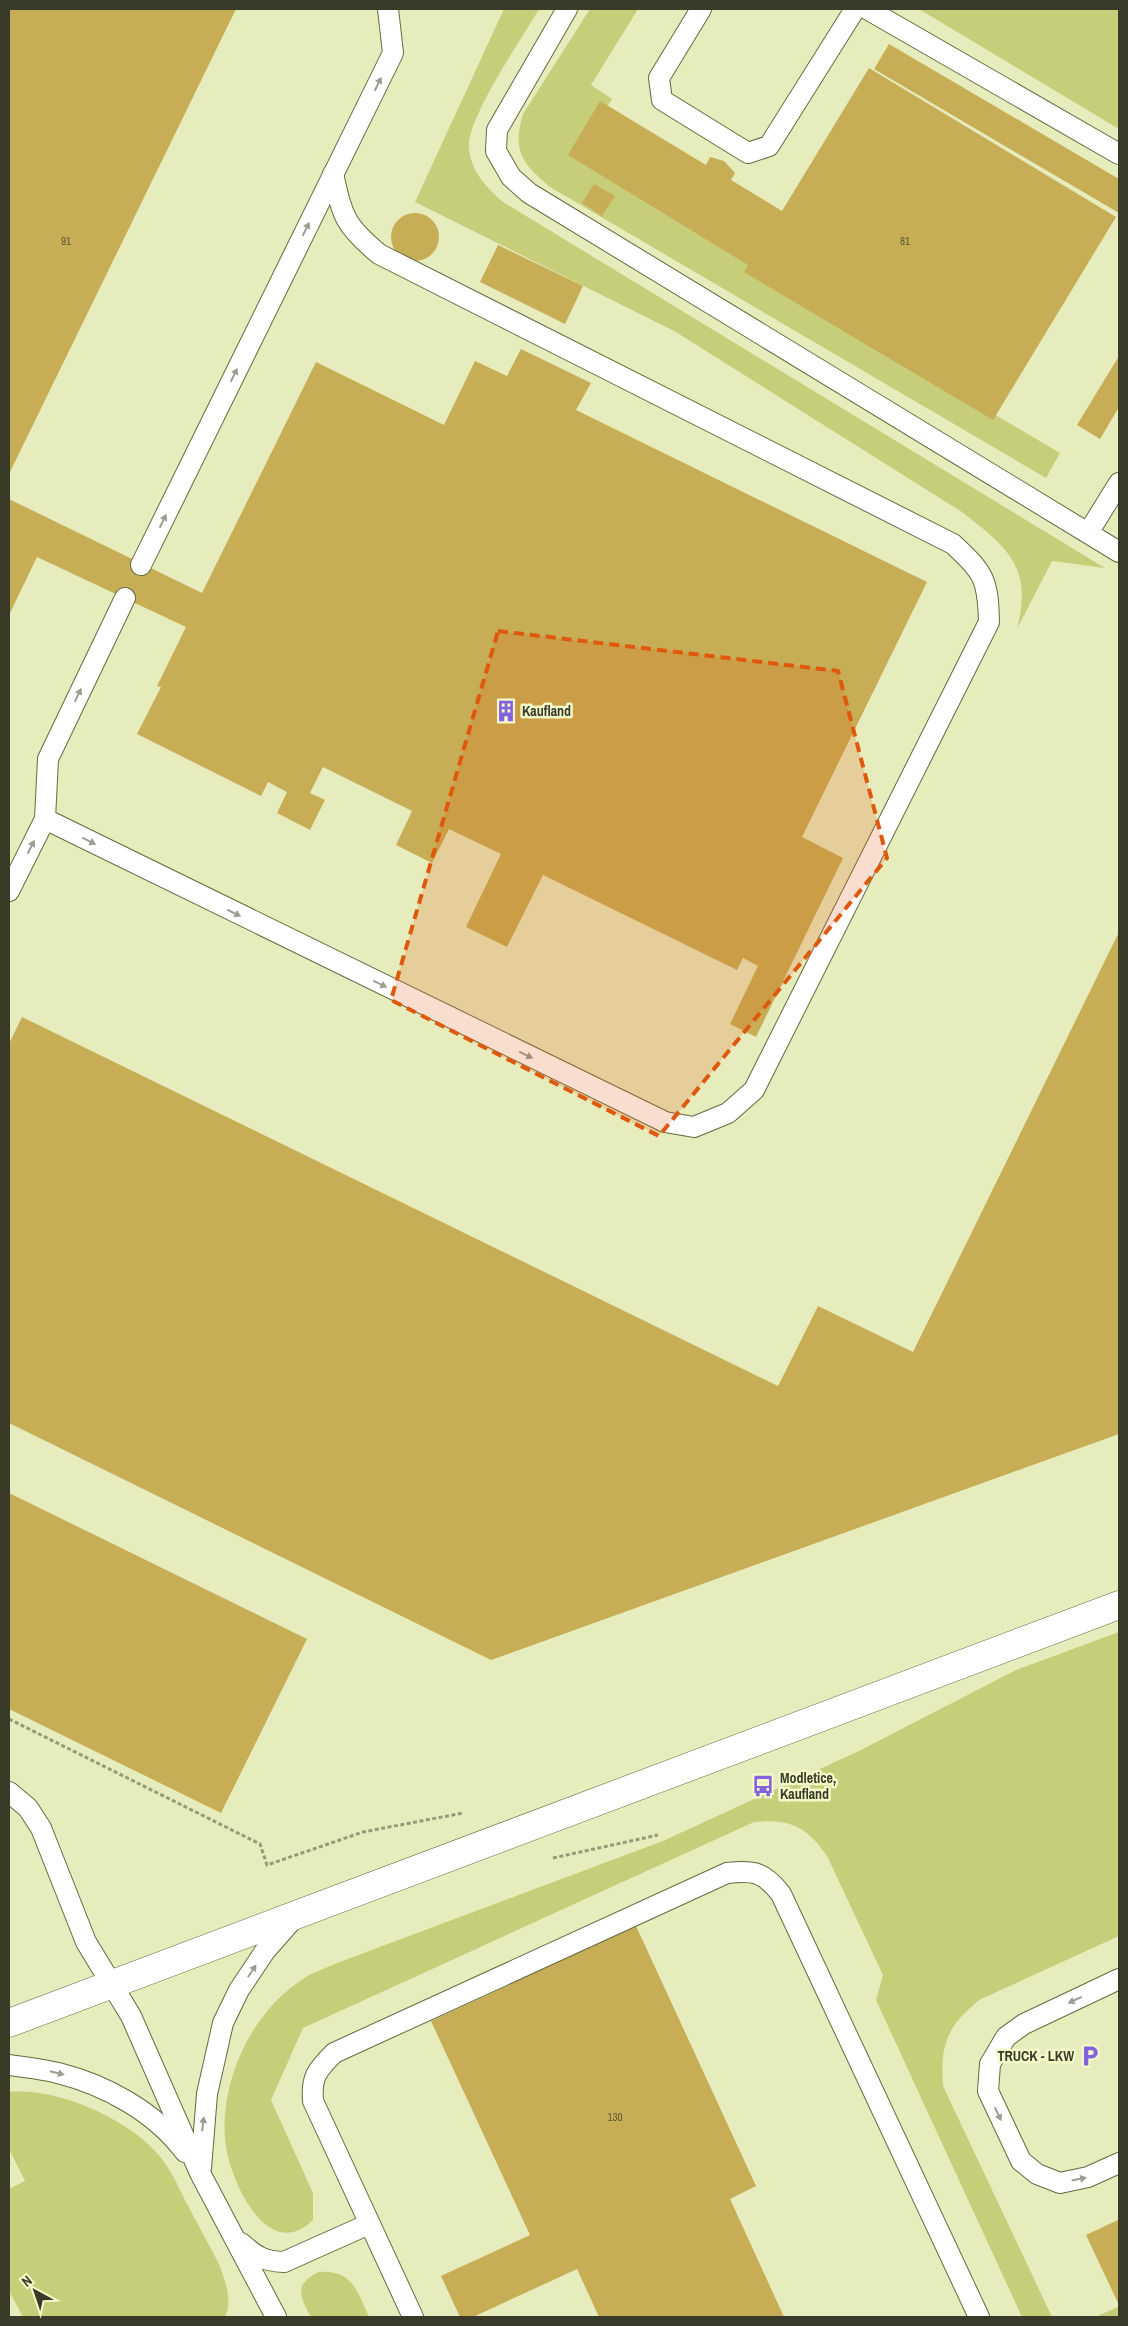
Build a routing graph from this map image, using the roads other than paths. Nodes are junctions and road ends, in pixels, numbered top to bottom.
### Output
1 (388, 9) edge
2 (567, 9) edge
3 (700, 9) edge
4 (855, 9) edge
5 (867, 9) edge
6 (1119, 154) edge
7 (333, 174) junction
8 (1119, 484) edge
9 (1088, 533) junction
10 (1119, 552) edge
11 (141, 565) dead end
12 (125, 598) dead end
13 (45, 819) junction
14 (9, 891) edge
15 (1119, 1605) edge
16 (9, 1792) edge
17 (298, 1914) junction
18 (1119, 1979) edge
19 (110, 1984) junction
20 (9, 2023) edge
21 (9, 2065) edge
22 (1119, 2163) edge
23 (200, 2173) junction
24 (369, 2224) junction
25 (235, 2238) junction
26 (263, 2294) junction
27 (258, 2317) edge
28 (276, 2317) edge
29 (412, 2317) edge
30 (978, 2317) edge

7 -> 1 lane
2 - 9 lane
3 - 4 lane
5 - 6 lane
11 -> 7 lane
13 -> 7 lane
8 - 9 lane
9 - 10 lane
13 -> 12 lane
14 -> 13 lane
15 - 17 main road
16 - 19 lane
17 - 19 main road
23 -> 17 lane
18 -> 22 lane
19 - 20 main road
19 - 23 lane
21 -> 23 lane
23 - 25 lane
24 - 25 lane
24 - 29 lane
24 - 30 lane
25 - 26 lane
26 - 27 lane
26 - 28 lane

